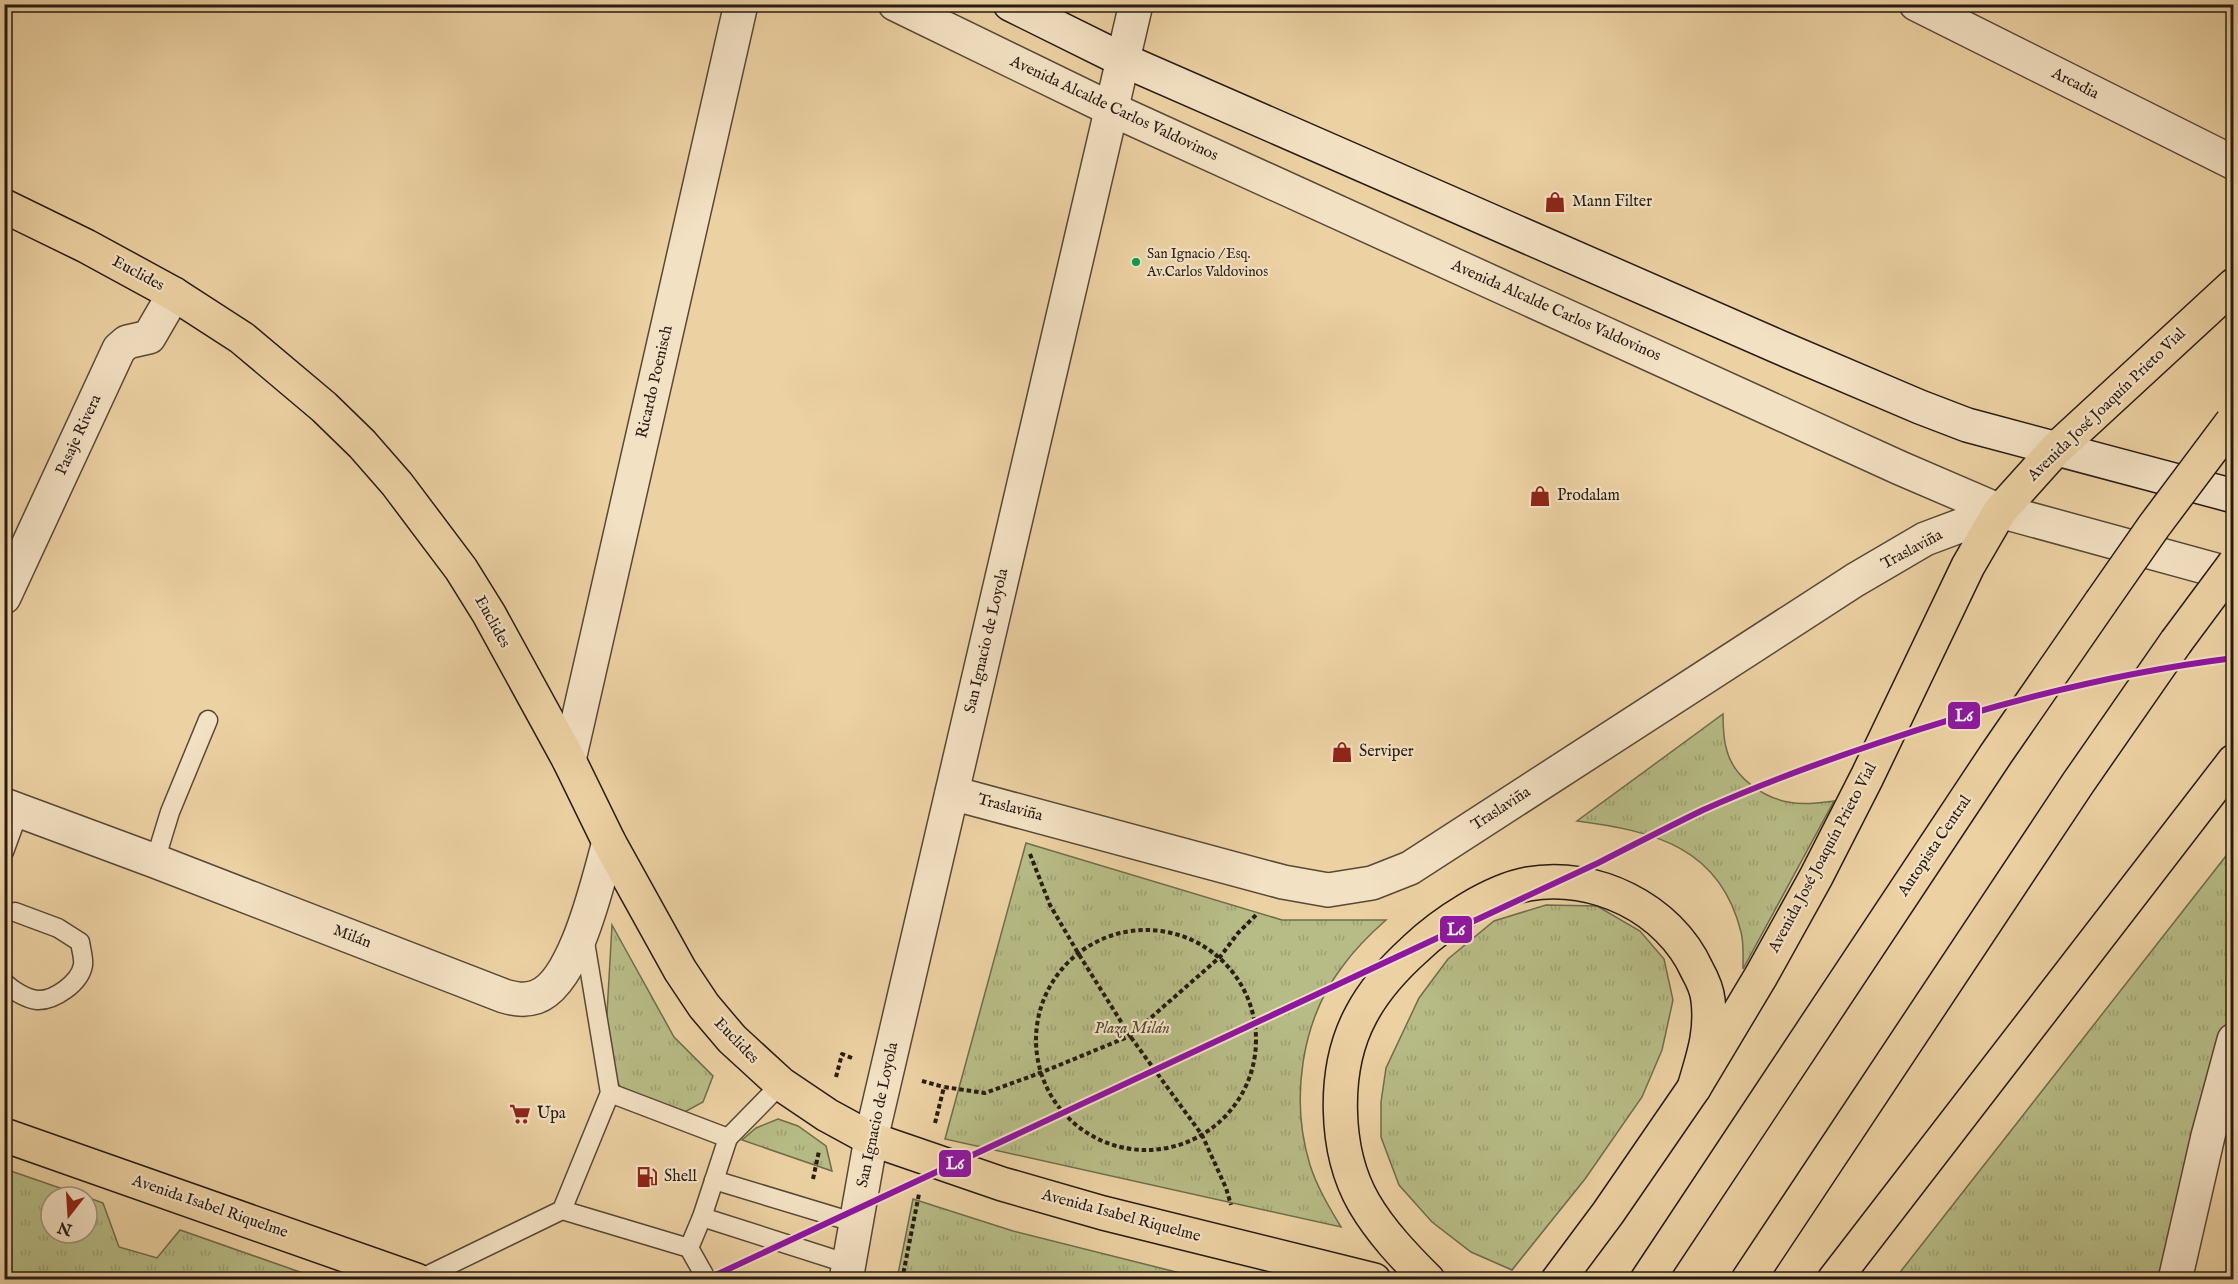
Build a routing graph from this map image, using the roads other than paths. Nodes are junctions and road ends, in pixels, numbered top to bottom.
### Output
1 (741, 4) edge
2 (895, 4) edge
3 (1010, 4) edge
4 (1136, 4) edge
5 (1916, 4) edge
6 (1123, 60) junction
7 (1111, 109) junction
8 (2234, 163) edge
9 (4, 206) edge
10 (2234, 285) edge
11 (174, 294) junction
12 (2233, 421) edge
13 (2055, 450) junction
14 (2234, 496) edge
15 (2000, 512) junction
16 (2234, 564) edge
17 (2234, 575) edge
18 (4, 597) edge
19 (208, 720) dead end
20 (569, 760) junction
21 (2234, 761) edge
22 (952, 793) junction
23 (12, 808) edge
24 (609, 842) junction
25 (4, 852) edge
26 (156, 861) junction
27 (15, 912) dead end
28 (583, 931) junction
29 (4, 982) edge
30 (2234, 1040) edge
31 (781, 1083) junction
32 (1694, 1088) junction
33 (609, 1093) junction
34 (4, 1135) edge
35 (728, 1138) junction
36 (870, 1139) junction
37 (2221, 1140) edge
38 (714, 1180) junction
39 (562, 1210) junction
40 (702, 1217) junction
41 (856, 1222) junction
42 (689, 1248) junction
43 (847, 1272) edge
44 (1561, 1276) edge
45 (417, 1280) edge
46 (707, 1280) edge
47 (1374, 1280) edge
48 (1428, 1280) edge
49 (1647, 1280) edge
50 (1748, 1280) edge
51 (1834, 1280) edge
52 (2175, 1280) edge

1 - 20 street, Ricardo Poenisch
2 - 7 street, Avenida Alcalde Carlos Valdovinos
3 - 6 street
4 - 6 street, San Ignacio de Loyola
5 - 8 street, Arcadia
6 - 7 street, San Ignacio de Loyola
6 - 13 street
7 - 15 street, Avenida Alcalde Carlos Valdovinos
7 - 22 street, San Ignacio de Loyola
9 - 11 main road, Euclides
10 - 13 main road, Avenida José Joaquín Prieto Vial
11 - 18 street, Pasaje Rivera
11 - 20 main road, Euclides
12 - 49 main road, Autopista Central, bridge
13 - 14 street
13 - 15 main road, Avenida José Joaquín Prieto Vial
15 - 17 street, Avenida Alcalde Carlos Valdovinos
15 - 22 street, Traslaviña
15 - 32 main road, Avenida José Joaquín Prieto Vial
16 - 50 main road, bridge
19 - 26 lane
20 - 24 main road, Euclides
21 - 51 main road
22 - 36 street, San Ignacio de Loyola
23 - 25 lane
23 - 26 street, Milán
24 - 28 street, Milán
24 - 31 main road, Euclides
26 - 28 street, Milán
27 - 29 lane
28 - 33 lane
30 - 37 street
31 - 35 lane
31 - 36 main road, Euclides
32 - 44 main road, Avenida José Joaquín Prieto Vial
32 - 48 main road
33 - 35 lane
33 - 39 lane
34 - 45 main road, Avenida Isabel Riquelme
35 - 38 lane
36 - 41 street, San Ignacio de Loyola
36 - 47 main road, Avenida Isabel Riquelme
37 - 52 street
38 - 40 lane
38 - 41 lane
39 - 42 lane
39 - 45 lane
40 - 42 lane
40 - 43 lane
41 - 43 street, San Ignacio de Loyola
42 - 46 lane

